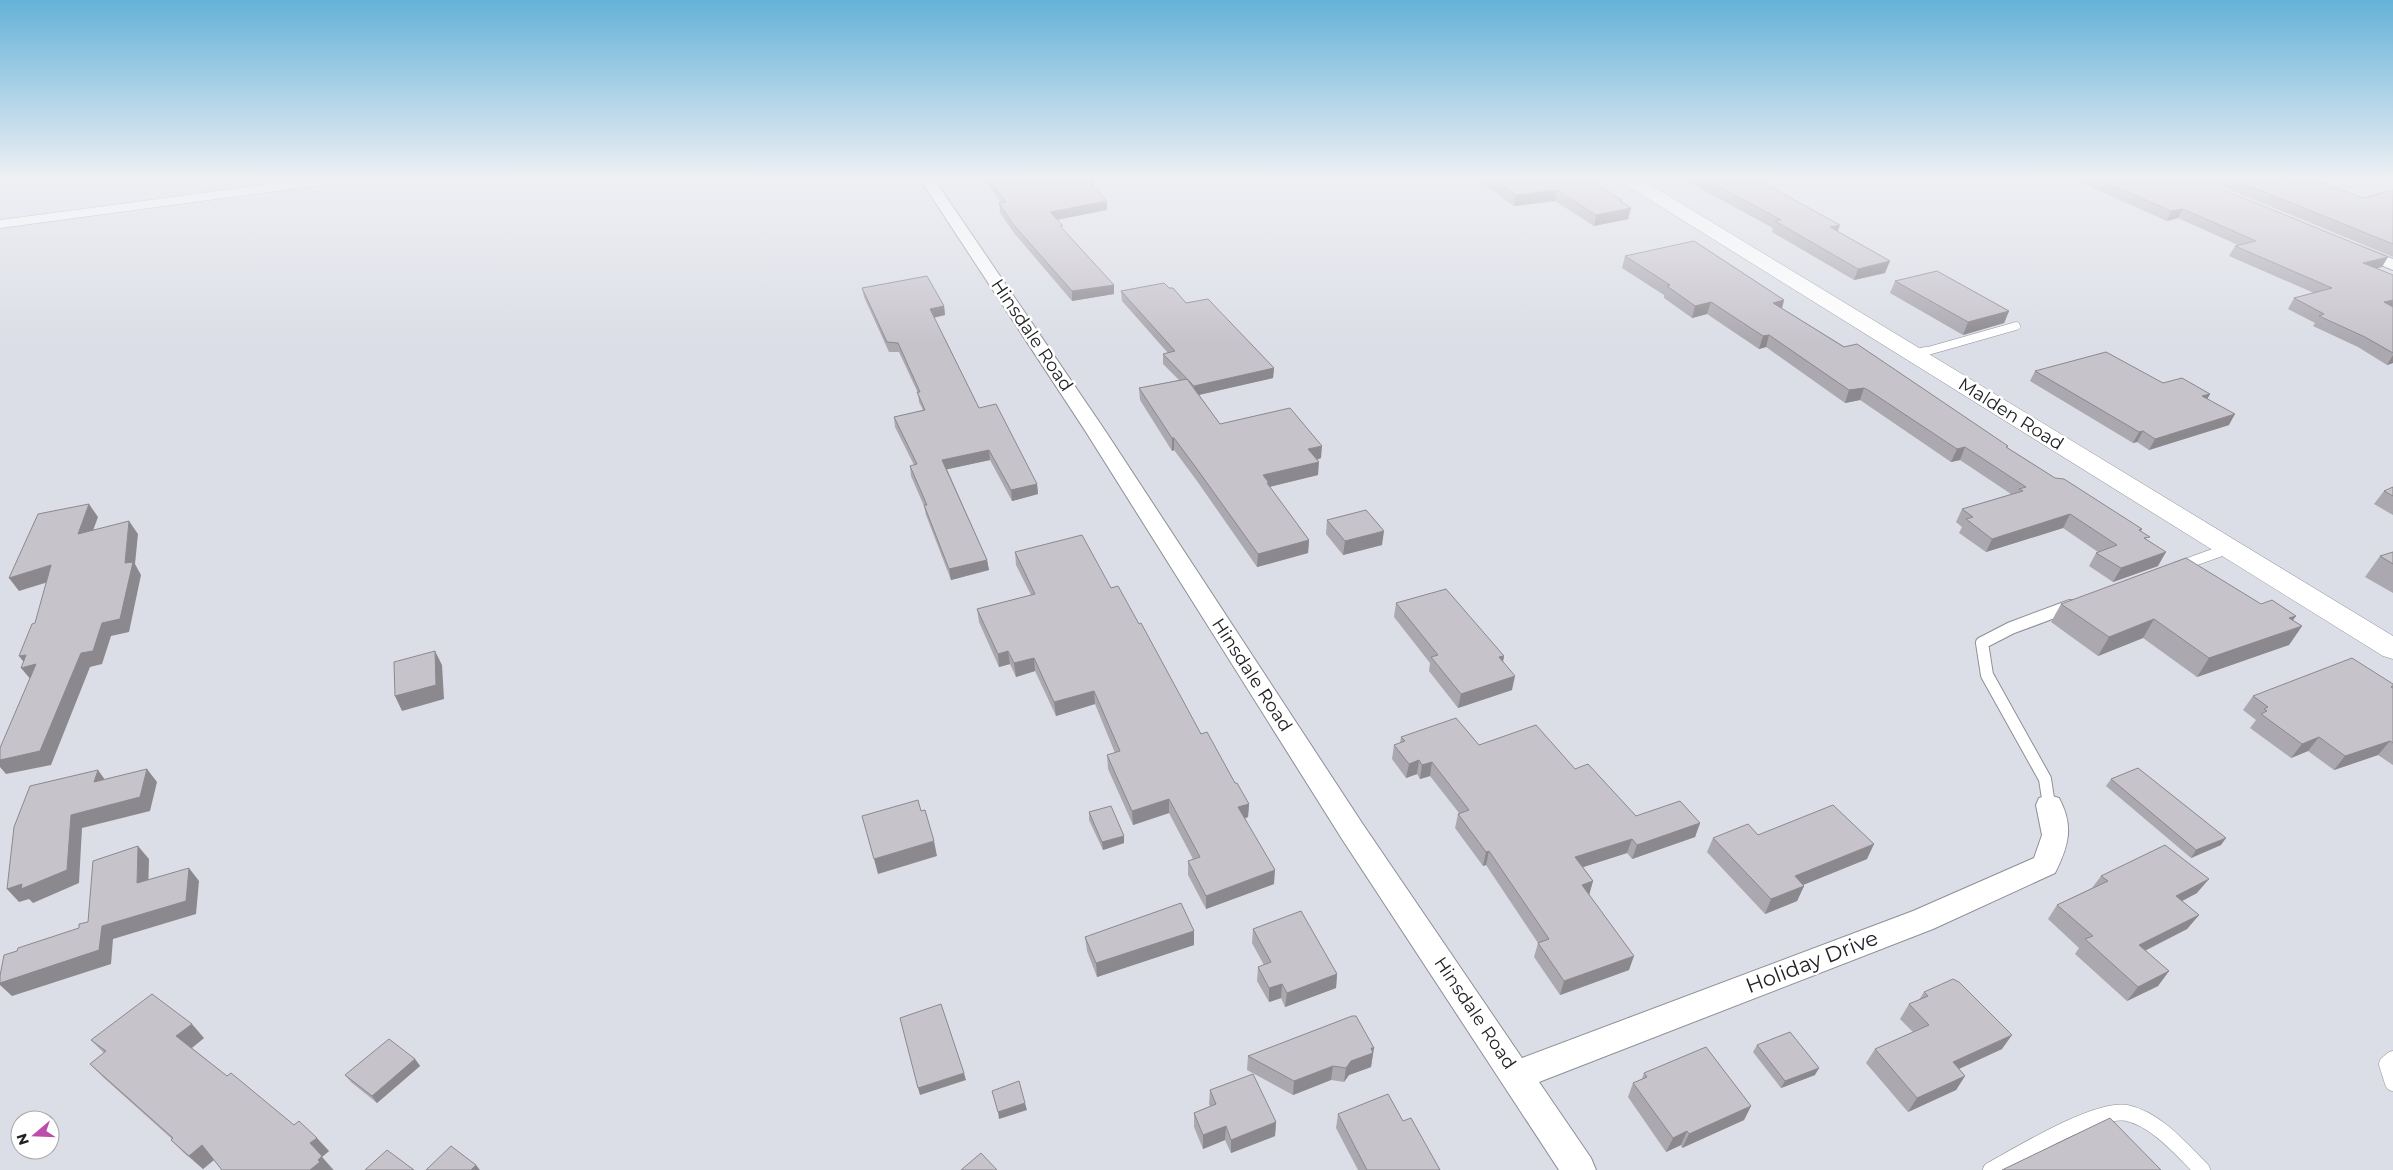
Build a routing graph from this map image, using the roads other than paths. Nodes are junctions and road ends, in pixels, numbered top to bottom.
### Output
1 (963, 234) edge
2 (1718, 234) edge
3 (2339, 242) edge
4 (2393, 265) edge
5 (2016, 326) dead end
6 (1915, 355) junction
7 (2230, 548) junction
8 (2164, 572) edge
9 (2081, 602) edge
10 (2393, 649) edge
11 (2049, 805) joint
12 (2393, 1059) edge
13 (1517, 1075) junction
14 (2393, 1083) edge
15 (1579, 1170) edge
16 (1991, 1170) edge
17 (2202, 1170) edge

1 - 13 street, Hinsdale Road
2 - 6 street, Malden Road
3 - 4 street
5 - 6 lane
6 - 7 street, Malden Road
7 - 8 lane
7 - 10 street, Malden Road
9 - 11 lane
11 - 13 street, Holiday Drive
12 - 14 lane
13 - 15 street, Hinsdale Road
16 - 17 lane

